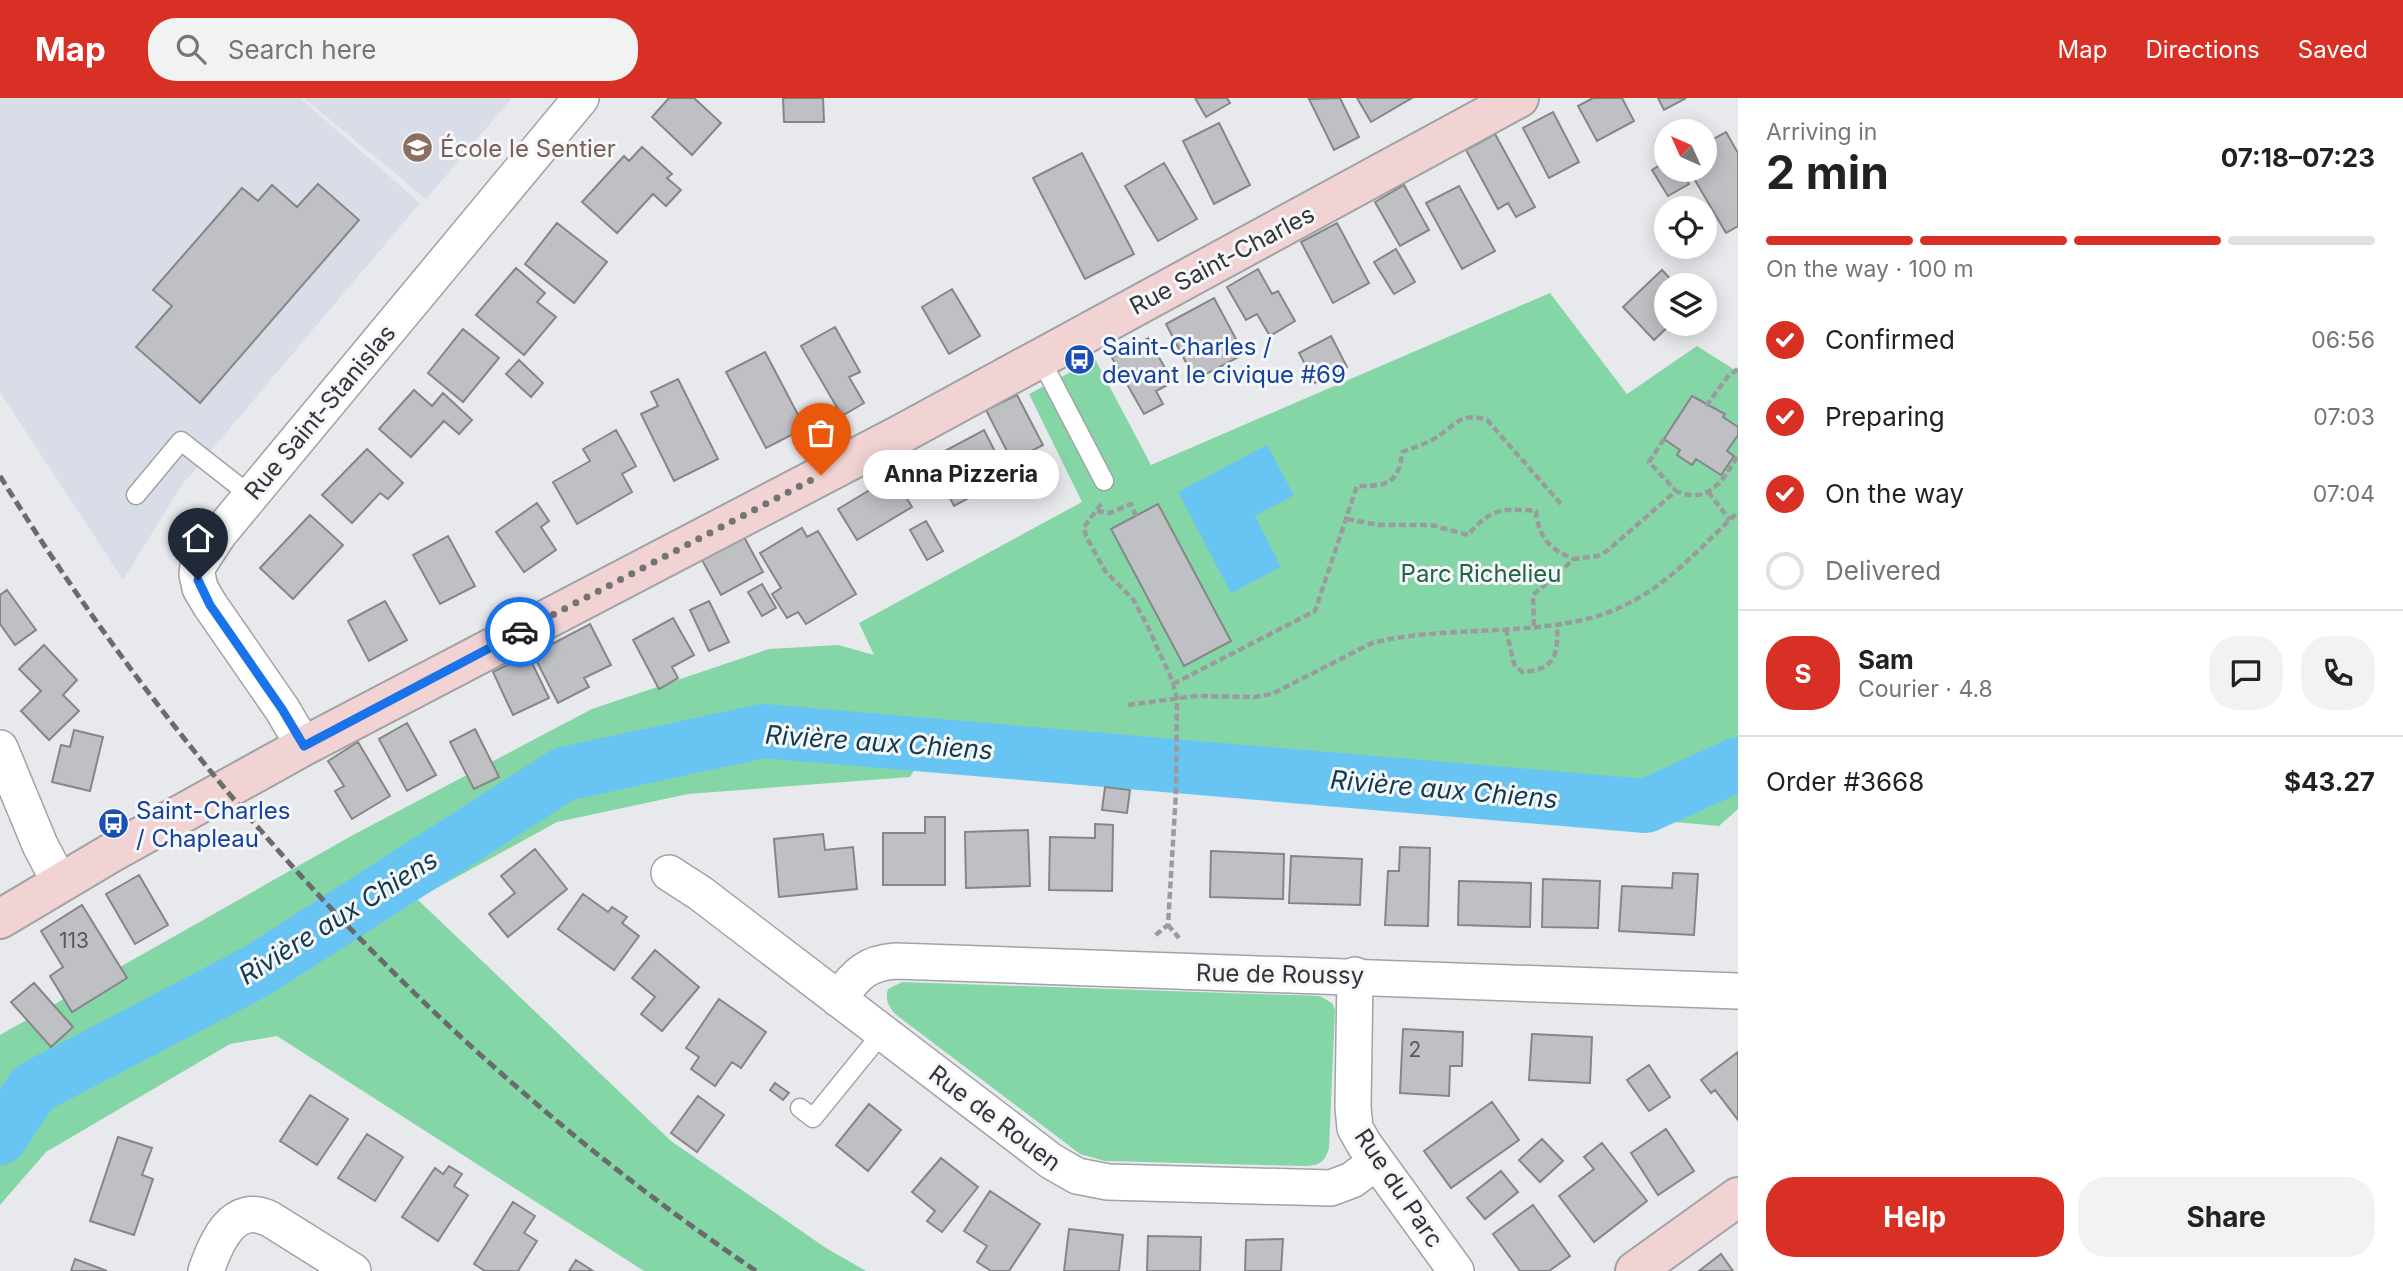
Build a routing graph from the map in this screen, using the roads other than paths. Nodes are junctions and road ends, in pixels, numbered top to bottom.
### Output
1 (581, 98) edge
2 (1519, 98) edge
3 (1040, 358) junction
4 (1103, 490) road end
5 (136, 495) dead end
6 (251, 496) junction
7 (304, 746) junction
8 (0, 748) edge
9 (10, 797) edge
10 (669, 873) dead end
11 (60, 883) junction
12 (0, 919) edge
13 (1355, 975) junction
14 (1738, 991) edge
15 (838, 999) junction
16 (882, 1033) junction
17 (800, 1108) dead end
18 (1376, 1162) junction
19 (1738, 1197) edge
20 (206, 1271) edge
21 (353, 1271) edge
22 (1456, 1271) edge
23 (1635, 1271) edge

1 - 6 street, Rue Saint-Stanislas
2 - 3 street, Rue Saint-Charles
3 - 4 lane
3 - 7 street, Rue Saint-Charles
5 - 6 lane
6 - 7 street, Rue Saint-Stanislas
7 - 11 street, Rue Saint-Charles
8 - 9 street
9 - 11 street
10 - 15 street, Rue de Rouen
11 - 12 street, Rue Saint-Charles
13 - 14 street, Rue de Roussy
13 - 15 street, Rue de Roussy
13 - 18 street, Rue du Parc
15 - 16 street, Rue de Rouen
16 - 17 lane
16 - 18 street, Rue de Rouen
18 - 22 street, Rue du Parc
19 - 23 street
20 - 21 street

